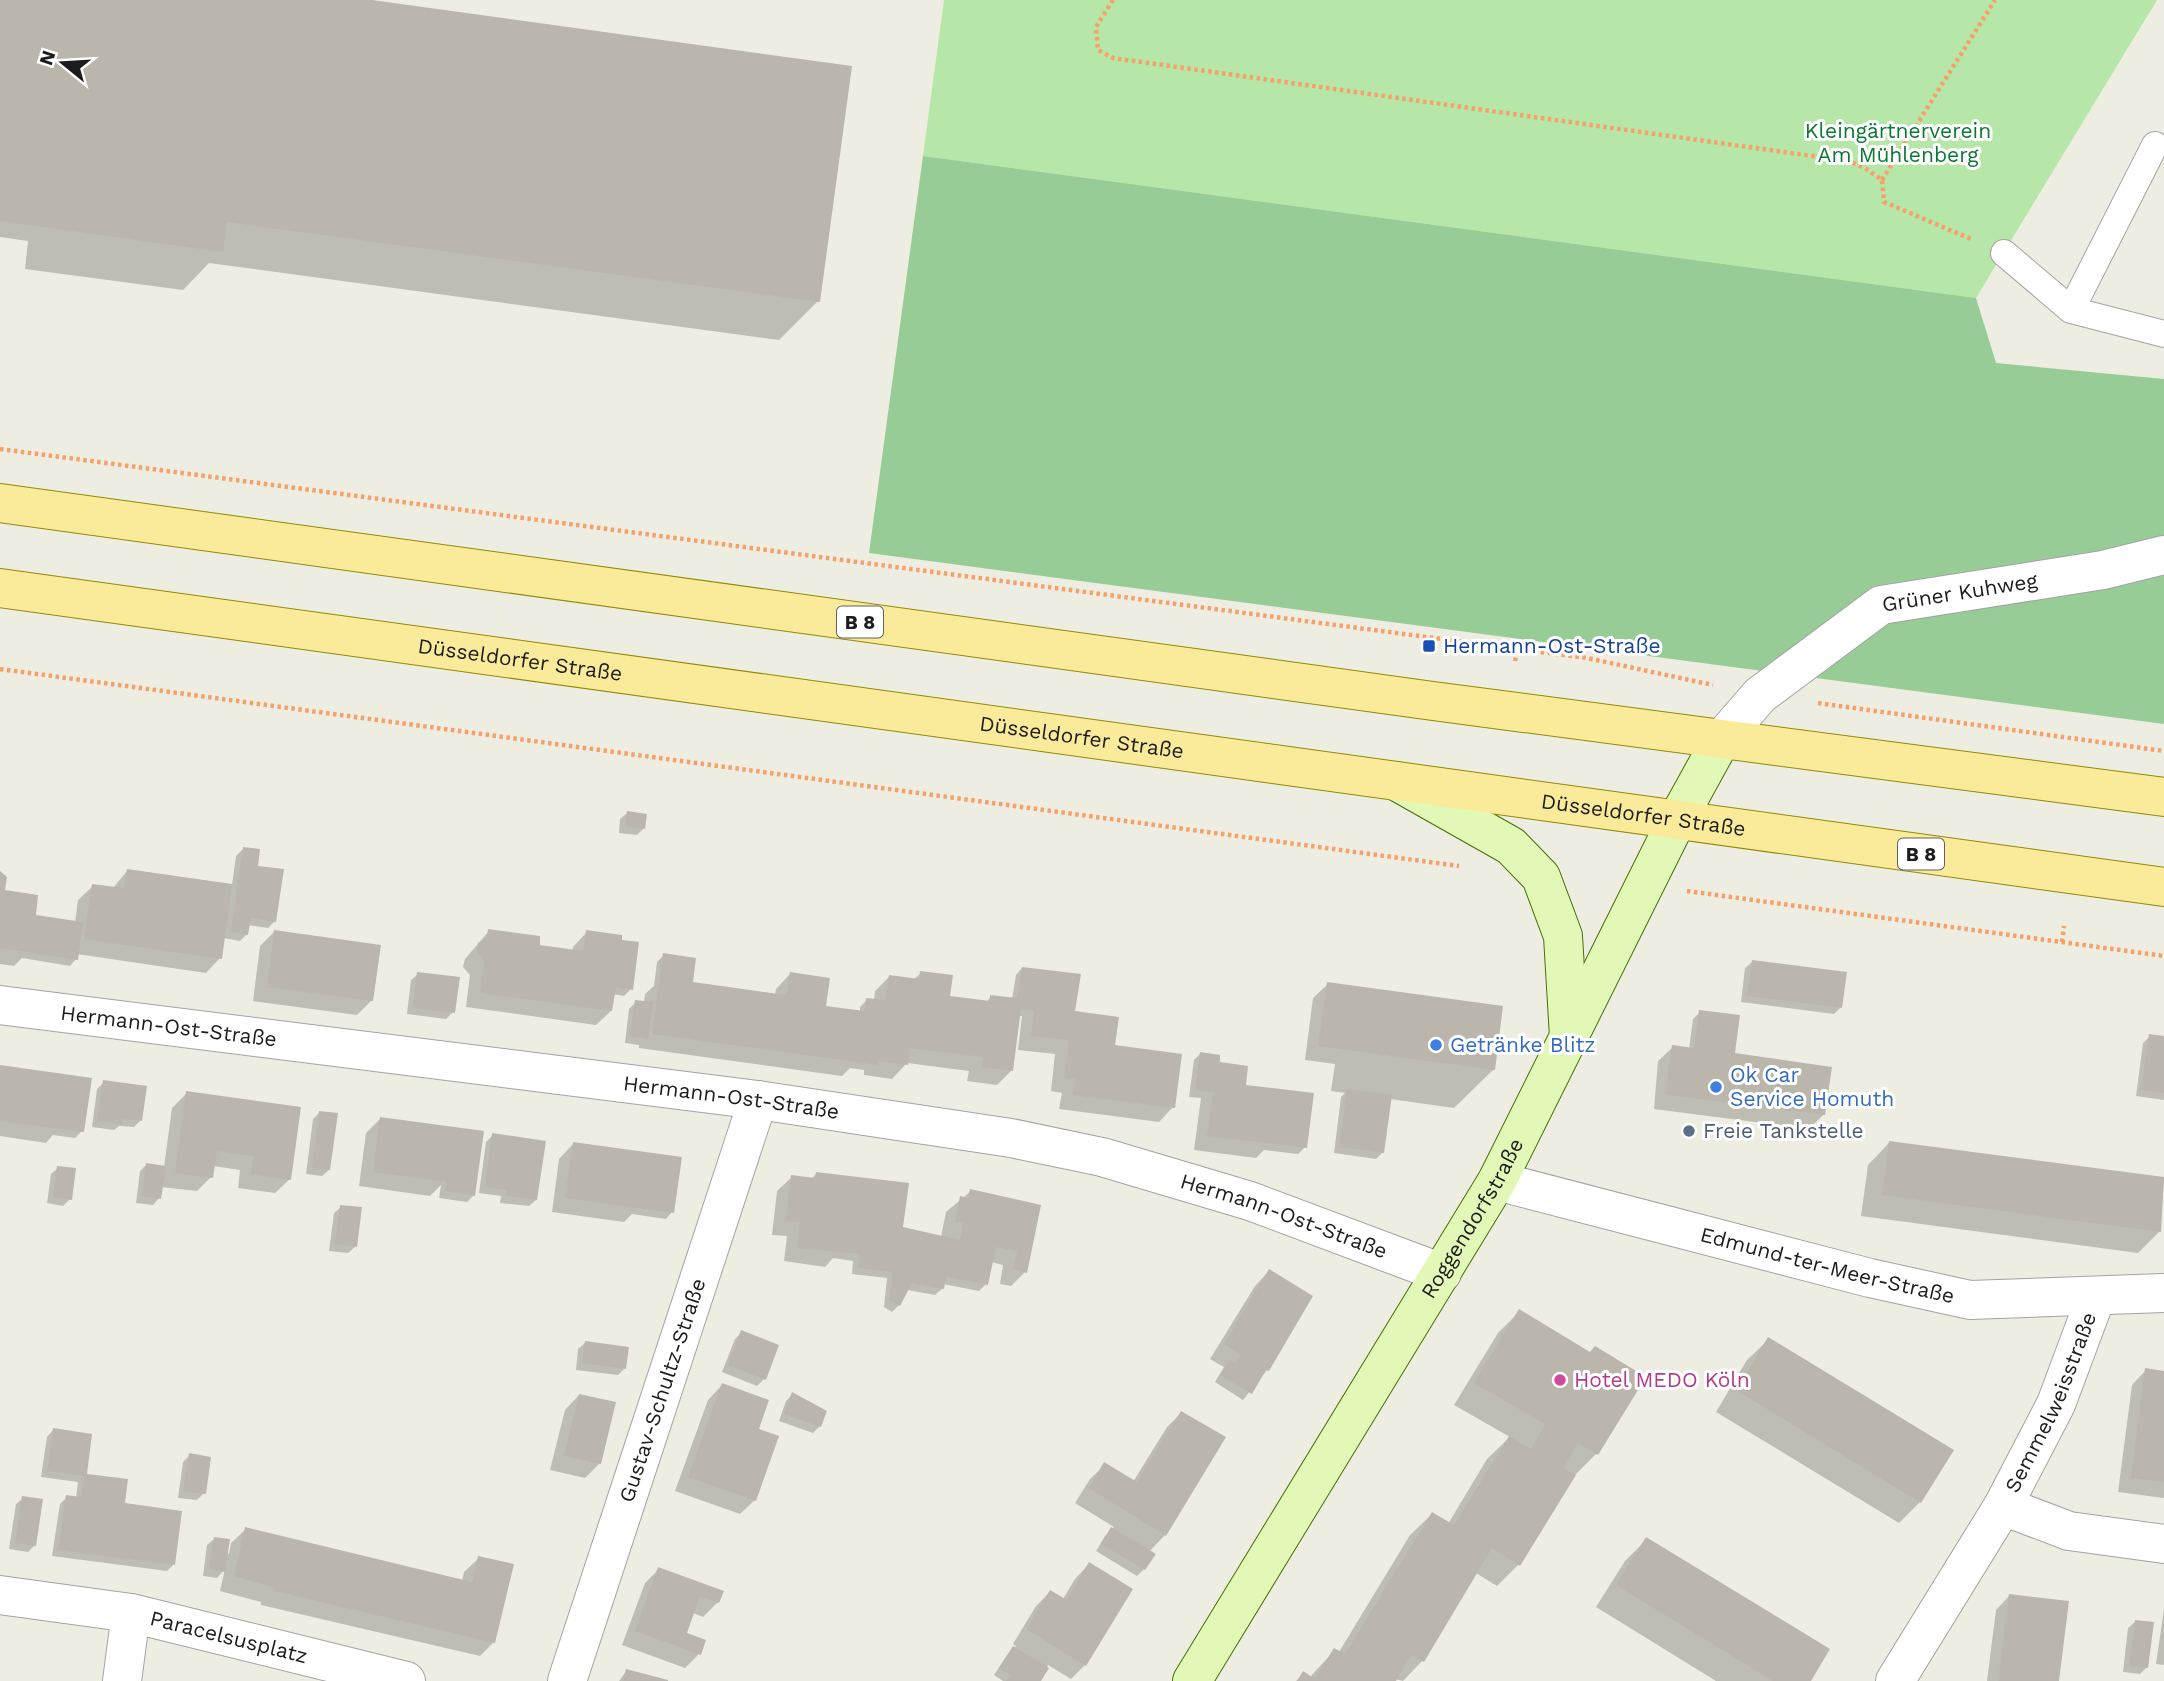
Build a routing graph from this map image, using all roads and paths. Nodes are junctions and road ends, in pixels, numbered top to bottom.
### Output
1 (1113, 0) edge
2 (1995, 0) edge
3 (2155, 145) dead end
4 (1882, 180) junction
5 (2004, 253) joint
6 (2071, 310) junction
7 (2164, 334) edge
8 (0, 449) edge
9 (0, 503) edge
10 (2164, 555) edge
11 (0, 588) edge
12 (1395, 632) junction
13 (1394, 639) dead end
14 (1518, 649) junction
15 (1515, 661) dead end
16 (0, 669) edge
17 (1760, 695) junction
18 (1721, 740) junction
19 (2164, 751) edge
20 (1395, 780) junction
21 (2164, 797) edge
22 (1677, 820) junction
23 (1472, 868) dead end
24 (1645, 885) junction
25 (2164, 887) edge
26 (2064, 926) dead end
27 (2062, 942) junction
28 (2164, 956) edge
29 (0, 1004) edge
30 (1569, 1039) junction
31 (758, 1100) junction
32 (1497, 1181) junction
33 (1442, 1273) junction
34 (2164, 1293) edge
35 (2096, 1297) junction
36 (2003, 1506) junction
37 (2164, 1544) edge
38 (0, 1595) edge
39 (131, 1613) junction
40 (122, 1681) edge
41 (406, 1681) edge
42 (567, 1681) edge
43 (1192, 1681) edge
44 (1895, 1681) edge

1 - 4 path
2 - 4 path
3 - 6 lane
4 - 5 path
5 - 6 lane
6 - 7 lane
8 - 12 path
9 - 18 main road, B 8
10 - 17 street, Grüner Kuhweg
11 - 20 main road, Düsseldorfer Straße / B 8
12 - 13 path
12 - 14 path
14 - 15 path
14 - 17 path
16 - 23 path
17 - 18 street, Grüner Kuhweg
17 - 19 path
18 - 21 main road, B 8
18 - 22 street, Roggendorfstraße
20 - 22 main road, Düsseldorfer Straße / B 8
20 - 30 street
22 - 24 street, Roggendorfstraße
22 - 25 main road, Düsseldorfer Straße / B 8
24 - 27 path
24 - 30 street, Roggendorfstraße
26 - 27 path
27 - 28 path
29 - 31 street, Hermann-Ost-Straße
30 - 32 street, Roggendorfstraße
31 - 33 street, Hermann-Ost-Straße
31 - 42 street, Gustav-Schultz-Straße
32 - 33 street, Roggendorfstraße
32 - 35 street, Edmund-ter-Meer-Straße
33 - 43 street, Roggendorfstraße
34 - 35 street, Edmund-ter-Meer-Straße
35 - 36 street, Semmelweisstraße
36 - 37 street, Semmelweisstraße
36 - 44 street, Semmelweisstraße
38 - 39 street, Paracelsusplatz
39 - 40 street
39 - 41 street, Paracelsusplatz

